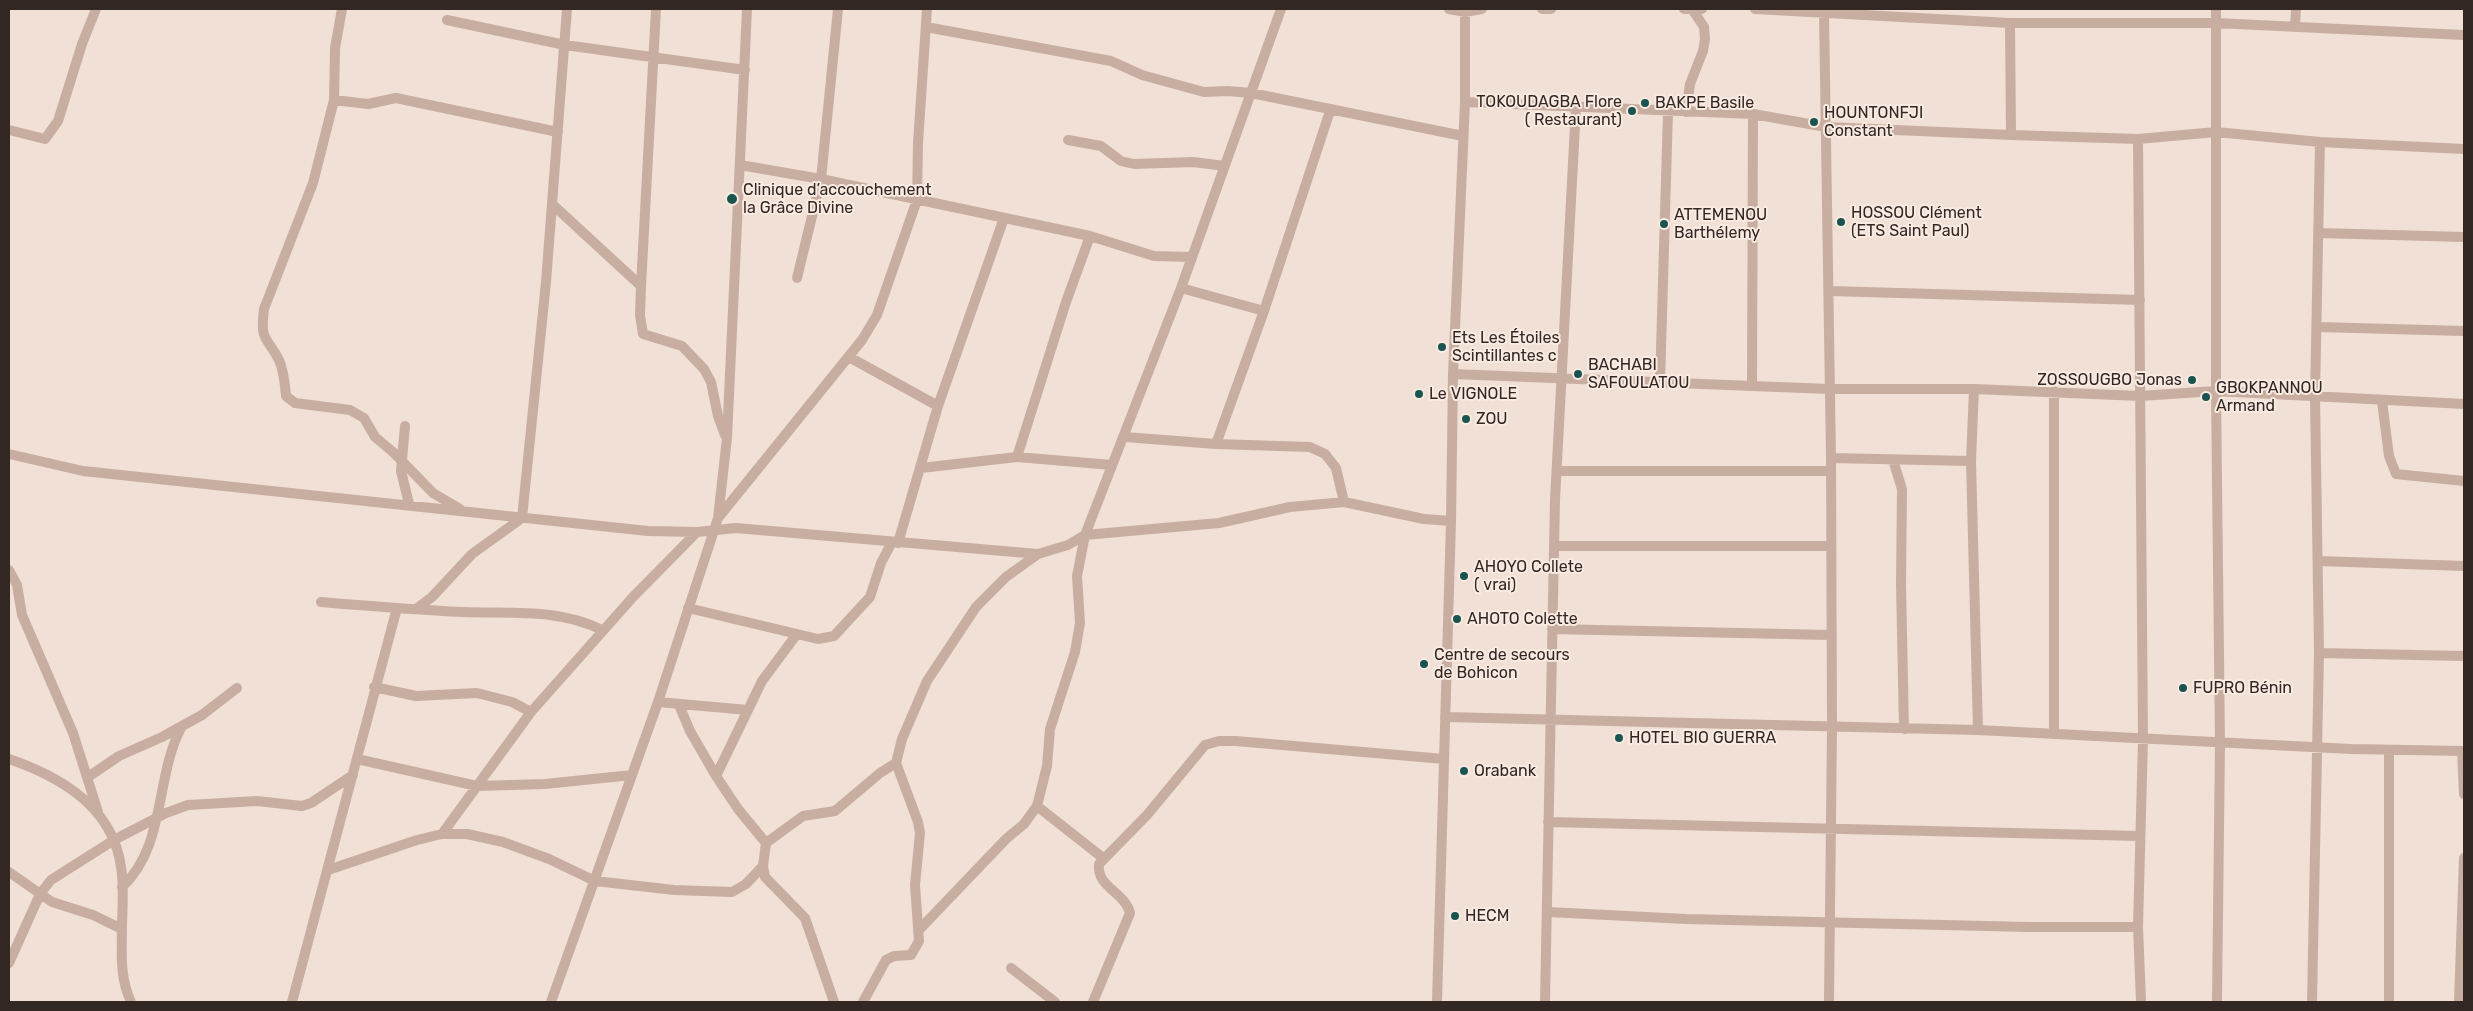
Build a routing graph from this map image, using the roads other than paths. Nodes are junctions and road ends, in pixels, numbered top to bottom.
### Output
1 (96, 9) edge
2 (342, 9) edge
3 (567, 9) edge
4 (656, 9) edge
5 (747, 9) edge
6 (838, 9) edge
7 (927, 9) edge
8 (1281, 9) edge
9 (1449, 9) edge
10 (1482, 9) edge
11 (1542, 9) edge
12 (1551, 9) edge
13 (1684, 9) edge
14 (1692, 9) edge
15 (1702, 9) edge
16 (1755, 9) edge
17 (2216, 9) edge
18 (2296, 9) edge
19 (1465, 10) edge
20 (1824, 13) junction
21 (447, 20) dead end
22 (2010, 23) junction
23 (2216, 23) junction
24 (926, 26) junction
25 (2295, 27) junction
26 (2464, 35) edge
27 (565, 45) junction
28 (653, 59) junction
29 (745, 70) junction
30 (1251, 93) junction
31 (334, 100) junction
32 (1465, 102) junction
33 (1576, 107) junction
34 (1330, 111) junction
35 (1668, 112) junction
36 (1686, 112) junction
37 (1753, 114) junction
38 (1826, 127) junction
39 (9, 130) edge
40 (558, 132) junction
41 (2216, 132) junction
42 (1463, 136) junction
43 (2011, 136) junction
44 (2138, 138) junction
45 (1068, 140) dead end
46 (2320, 142) junction
47 (2464, 149) edge
48 (740, 165) junction
49 (1225, 166) junction
50 (821, 179) junction
51 (917, 200) junction
52 (552, 204) junction
53 (1004, 218) junction
54 (2319, 233) junction
55 (1090, 236) junction
56 (2464, 237) edge
57 (1191, 257) junction
58 (797, 278) dead end
59 (641, 286) junction
60 (1181, 288) junction
61 (1830, 291) junction
62 (2140, 300) junction
63 (1264, 311) junction
64 (2318, 328) junction
65 (2464, 331) edge
66 (849, 357) junction
67 (1453, 374) junction
68 (1561, 379) junction
69 (1660, 383) junction
70 (1752, 386) junction
71 (1830, 389) junction
72 (1974, 389) junction
73 (2054, 391) junction
74 (2216, 391) junction
75 (2140, 396) junction
76 (2315, 397) junction
77 (2382, 401) junction
78 (2464, 404) edge
79 (938, 406) junction
80 (405, 426) dead end
81 (1125, 436) junction
82 (727, 438) junction
83 (1216, 444) junction
84 (9, 454) edge
85 (1017, 457) junction
86 (1831, 458) junction
87 (401, 460) junction
88 (1893, 460) junction
89 (1970, 461) junction
90 (1112, 465) junction
91 (921, 468) junction
92 (1557, 472) junction
93 (1831, 472) junction
94 (2464, 481) edge
95 (1344, 502) junction
96 (409, 504) junction
97 (464, 512) junction
98 (522, 518) junction
99 (1451, 521) junction
100 (717, 523) junction
101 (697, 532) junction
102 (1085, 535) junction
103 (895, 542) junction
104 (1554, 546) junction
105 (1830, 546) junction
106 (1038, 554) junction
107 (2319, 560) junction
108 (2464, 566) edge
109 (9, 570) edge
110 (321, 602) dead end
111 (397, 608) junction
112 (688, 608) junction
113 (416, 609) junction
114 (1552, 629) junction
115 (602, 630) junction
116 (797, 634) junction
117 (1831, 635) junction
118 (2319, 654) junction
119 (2464, 656) edge
120 (374, 686) junction
121 (237, 688) dead end
122 (658, 702) junction
123 (679, 705) junction
124 (748, 710) junction
125 (531, 712) junction
126 (1445, 717) junction
127 (1549, 720) junction
128 (182, 727) junction
129 (1832, 728) junction
130 (1904, 729) junction
131 (1978, 730) junction
132 (2054, 734) junction
133 (2143, 739) junction
134 (2220, 743) junction
135 (2318, 748) junction
136 (2389, 750) junction
137 (2463, 751) edge
138 (9, 759) edge
139 (357, 759) junction
140 (1444, 759) junction
141 (896, 763) junction
142 (353, 775) junction
143 (632, 775) junction
144 (716, 776) junction
145 (88, 777) junction
146 (477, 786) junction
147 (2464, 794) edge
148 (1037, 806) junction
149 (99, 815) junction
150 (157, 818) junction
151 (1548, 822) junction
152 (1832, 829) junction
153 (442, 834) junction
154 (2140, 836) junction
155 (114, 840) junction
156 (766, 843) junction
157 (1103, 858) junction
158 (2464, 858) edge
159 (763, 866) junction
160 (328, 870) junction
161 (9, 872) edge
162 (594, 881) junction
163 (122, 888) junction
164 (40, 894) junction
165 (1548, 912) junction
166 (1828, 921) junction
167 (2138, 926) junction
168 (122, 929) junction
169 (918, 931) junction
170 (9, 963) edge
171 (1011, 968) dead end
172 (131, 1002) edge
173 (292, 1002) edge
174 (551, 1002) edge
175 (834, 1002) edge
176 (862, 1002) edge
177 (1055, 1002) edge
178 (1093, 1002) edge
179 (1437, 1002) edge
180 (1545, 1002) edge
181 (1829, 1002) edge
182 (2141, 1002) edge
183 (2217, 1002) edge
184 (2312, 1002) edge
185 (2389, 1002) edge
186 (2459, 1002) edge

1 - 39 street
2 - 31 street
3 - 27 street
4 - 28 street
5 - 29 street
6 - 50 street
7 - 24 street
8 - 30 street
9 - 19 street
10 - 19 street
11 - 12 street
13 - 14 street
14 - 15 street
14 - 36 street
16 - 20 street
17 - 23 street
18 - 25 street
19 - 32 street
20 - 22 street
20 - 38 street
21 - 27 street
22 - 23 street
22 - 43 street
23 - 25 street
23 - 41 street
24 - 30 street
24 - 51 street
25 - 26 street
27 - 28 street
27 - 40 street
28 - 29 street
28 - 59 street
29 - 48 street
30 - 34 street
30 - 49 street
31 - 40 street
31 - 87 street
32 - 33 street
32 - 42 street
33 - 35 street
33 - 68 street
34 - 42 street
34 - 63 street
35 - 36 street
35 - 69 street
36 - 37 street
37 - 38 street
37 - 70 street
38 - 43 street
38 - 61 street
40 - 52 street
41 - 44 street
41 - 46 street
41 - 74 street
42 - 67 street
43 - 44 street
44 - 62 street
45 - 49 street
46 - 47 street
46 - 54 street
48 - 50 street
48 - 82 street
49 - 57 street
50 - 51 street
50 - 58 street
51 - 53 street
51 - 66 street
52 - 59 street
52 - 98 street
53 - 55 street
53 - 79 street
54 - 56 street
54 - 64 street
55 - 57 street
55 - 85 street
57 - 60 street
59 - 82 street
60 - 63 street
60 - 81 street
61 - 62 street
61 - 71 street
62 - 75 street
63 - 83 street
64 - 65 street
64 - 76 street
66 - 79 street
66 - 100 street
67 - 68 street
67 - 99 street
68 - 69 street
68 - 92 street
69 - 70 street
70 - 71 street
71 - 72 street
71 - 86 street
72 - 73 street
72 - 89 street
73 - 75 street
73 - 132 street
74 - 75 street
74 - 76 street
74 - 134 street
75 - 133 street
76 - 77 street
76 - 107 street
77 - 78 street
77 - 94 street
79 - 91 street
80 - 87 street
81 - 83 street
81 - 90 street
82 - 100 street
83 - 95 street
84 - 96 street
85 - 90 street
85 - 91 street
86 - 88 street
86 - 93 street
87 - 96 street
87 - 97 street
88 - 89 street
88 - 130 street
89 - 131 street
90 - 102 street
91 - 103 street
92 - 93 street
92 - 104 street
93 - 105 street
95 - 99 street
95 - 102 street
96 - 97 street
97 - 98 street
98 - 101 street
98 - 113 street
99 - 126 street
100 - 101 street
100 - 103 street
100 - 112 street
101 - 115 street
102 - 106 street
102 - 148 street
103 - 106 street
103 - 116 street
104 - 105 street
104 - 114 street
105 - 117 street
106 - 141 street
107 - 108 street
107 - 118 street
109 - 145 street
110 - 111 street
111 - 113 street
111 - 120 street
112 - 116 street
112 - 122 street
113 - 115 street
114 - 117 street
114 - 127 street
115 - 125 street
116 - 124 street
117 - 129 street
118 - 119 street
118 - 135 street
120 - 125 street
120 - 139 street
121 - 128 street
122 - 123 street
122 - 143 street
123 - 124 street
123 - 144 street
124 - 144 street
125 - 146 street
126 - 127 street
126 - 140 street
127 - 129 street
127 - 151 street
128 - 145 street
128 - 150 street
129 - 130 street
129 - 152 street
130 - 131 street
131 - 132 street
132 - 133 street
133 - 134 street
133 - 154 street
134 - 135 street
134 - 183 street
135 - 136 street
135 - 184 street
136 - 137 street
136 - 185 street
137 - 147 street
138 - 149 street
139 - 142 street
139 - 146 street
140 - 157 street
140 - 179 street
141 - 156 street
141 - 169 street
142 - 150 street
142 - 160 street
143 - 146 street
143 - 162 street
144 - 156 street
145 - 149 street
146 - 153 street
148 - 157 street
148 - 169 street
149 - 155 street
150 - 155 street
150 - 163 street
151 - 152 street
151 - 165 street
152 - 154 street
152 - 166 street
153 - 160 street
153 - 162 street
154 - 167 street
155 - 163 street
155 - 164 street
156 - 159 street
157 - 178 street
158 - 186 street
159 - 162 street
159 - 175 street
160 - 173 street
161 - 164 street
162 - 174 street
163 - 168 street
164 - 168 street
164 - 170 street
165 - 166 street
165 - 180 street
166 - 167 street
166 - 181 street
167 - 182 street
168 - 172 street
169 - 176 street
171 - 177 street

